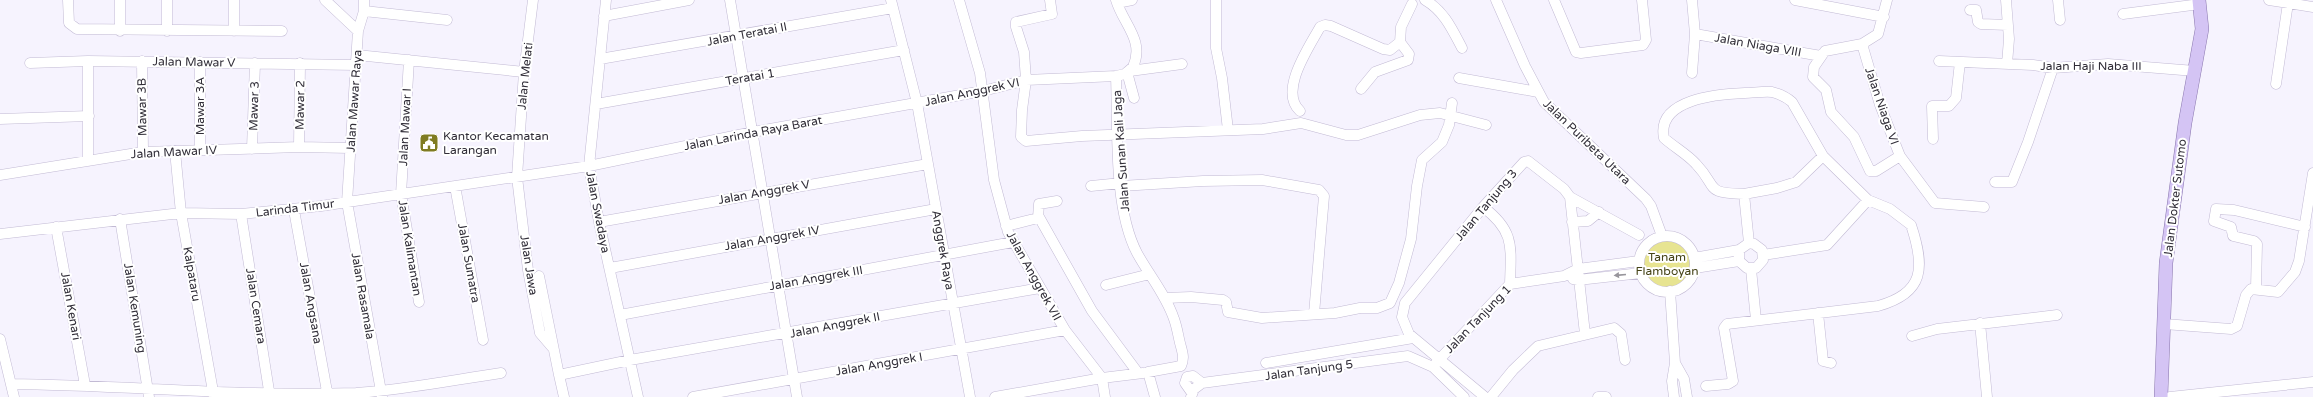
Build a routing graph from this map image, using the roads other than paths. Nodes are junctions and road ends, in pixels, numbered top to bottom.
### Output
1 (68, 0) edge
2 (120, 0) edge
3 (167, 0) edge
4 (234, 0) edge
5 (325, 0) edge
6 (364, 0) edge
7 (533, 0) edge
8 (606, 0) edge
9 (689, 0) edge
10 (730, 0) edge
11 (959, 0) edge
12 (1050, 0) edge
13 (1132, 0) edge
14 (1216, 0) edge
15 (1425, 0) edge
16 (1496, 0) edge
17 (1554, 0) edge
18 (1642, 0) edge
19 (1692, 0) edge
20 (1795, 0) edge
21 (1887, 0) edge
22 (2006, 0) edge
23 (2058, 0) edge
24 (2269, 0) edge
25 (1116, 1) edge
26 (1409, 2) edge
27 (2200, 2) edge
28 (2288, 3) junction
29 (892, 4) edge
30 (2313, 7) edge
31 (1970, 10) dead end
32 (364, 11) junction
33 (2123, 14) dead end
34 (604, 16) junction
35 (1884, 17) junction
36 (447, 20) dead end
37 (2060, 20) dead end
38 (2008, 25) junction
39 (120, 31) junction
40 (167, 31) junction
41 (234, 31) junction
42 (282, 31) dead end
43 (358, 31) junction
44 (1695, 34) junction
45 (736, 36) junction
46 (1400, 42) junction
47 (1862, 44) junction
48 (1462, 48) dead end
49 (904, 50) junction
50 (1821, 56) junction
51 (600, 59) junction
52 (358, 60) junction
53 (409, 60) junction
54 (88, 61) junction
55 (142, 61) junction
56 (1939, 61) dead end
57 (200, 62) junction
58 (1960, 62) junction
59 (30, 63) dead end
60 (255, 63) junction
61 (300, 63) junction
62 (1182, 64) dead end
63 (2007, 64) junction
64 (2053, 68) junction
65 (2194, 71) junction
66 (524, 72) junction
67 (1129, 72) junction
68 (1692, 73) dead end
69 (1116, 76) junction
70 (743, 78) junction
71 (1459, 78) dead end
72 (1026, 80) junction
73 (2276, 84) dead end
74 (1361, 89) dead end
75 (983, 91) junction
76 (1538, 92) junction
77 (1134, 98) dead end
78 (917, 103) junction
79 (1452, 103) dead end
80 (596, 104) junction
81 (1300, 111) dead end
82 (89, 116) junction
83 (1451, 116) junction
84 (0, 119) edge
85 (1486, 125) dead end
86 (1228, 130) junction
87 (753, 132) junction
88 (1118, 135) junction
89 (1933, 139) dead end
90 (299, 147) junction
91 (350, 148) junction
92 (252, 149) junction
93 (200, 150) junction
94 (175, 151) junction
95 (143, 152) junction
96 (1824, 156) junction
97 (1900, 156) junction
98 (88, 161) junction
99 (928, 164) junction
100 (590, 166) junction
101 (2313, 173) edge
102 (0, 175) edge
103 (516, 177) junction
104 (1995, 182) dead end
105 (1121, 185) junction
106 (455, 186) junction
107 (1091, 186) dead end
108 (762, 192) junction
109 (401, 194) junction
110 (1744, 194) junction
111 (1570, 197) junction
112 (1868, 200) junction
113 (1057, 201) dead end
114 (347, 202) junction
115 (1483, 206) junction
116 (1984, 207) dead end
117 (936, 209) junction
118 (294, 210) junction
119 (1599, 212) junction
120 (181, 213) junction
121 (241, 214) junction
122 (1039, 217) junction
123 (120, 219) junction
124 (599, 222) junction
125 (1572, 222) junction
126 (1006, 226) junction
127 (56, 227) junction
128 (2305, 227) junction
129 (0, 234) edge
130 (1639, 235) dead end
131 (1662, 236) junction
132 (772, 238) junction
133 (1013, 242) junction
134 (1749, 243) junction
135 (1739, 250) junction
136 (1763, 255) junction
137 (944, 256) junction
138 (1639, 261) junction
139 (1739, 261) junction
140 (1695, 263) junction
141 (610, 268) junction
142 (1578, 269) junction
143 (1751, 269) junction
144 (1641, 273) junction
145 (1150, 274) junction
146 (539, 276) dead end
147 (1564, 276) junction
148 (1578, 280) junction
149 (779, 284) junction
150 (1510, 284) junction
151 (1106, 285) dead end
152 (1040, 288) junction
153 (2256, 289) junction
154 (1670, 291) junction
155 (1164, 298) junction
156 (419, 302) dead end
157 (952, 303) junction
158 (1818, 313) junction
159 (1314, 314) junction
160 (620, 315) junction
161 (2057, 315) dead end
162 (1756, 320) junction
163 (1980, 323) junction
164 (2164, 324) junction
165 (1065, 330) junction
166 (787, 334) junction
167 (1585, 334) junction
168 (1912, 336) dead end
169 (1413, 338) junction
170 (0, 339) edge
171 (483, 340) dead end
172 (553, 348) junction
173 (960, 350) junction
174 (2, 356) edge
175 (1440, 358) junction
176 (1292, 359) junction
177 (630, 360) junction
178 (1625, 360) dead end
179 (1266, 363) dead end
180 (1675, 363) junction
181 (1831, 363) dead end
182 (1433, 367) junction
183 (1294, 372) junction
184 (501, 373) dead end
185 (1143, 373) junction
186 (559, 375) junction
187 (1102, 378) junction
188 (794, 380) junction
189 (2313, 382) edge
190 (11, 384) junction
191 (85, 385) junction
192 (1706, 386) dead end
193 (148, 393) edge
194 (381, 393) edge
195 (213, 395) edge
196 (327, 395) edge
197 (1192, 395) edge
198 (270, 396) edge
199 (2164, 396) edge
200 (14, 397) edge
201 (564, 397) edge
202 (638, 397) edge
203 (693, 397) edge
204 (798, 397) edge
205 (970, 397) edge
206 (995, 397) edge
207 (1105, 397) edge
208 (1155, 397) edge
209 (1464, 397) edge
210 (1486, 397) edge
211 (1491, 397) edge
212 (1598, 397) edge
213 (1606, 397) edge
214 (1674, 397) edge
215 (1687, 397) edge
216 (1988, 397) edge

1 - 39 street
2 - 39 street
3 - 40 street
4 - 41 street
5 - 43 street
6 - 32 street, Jalan Mawar Raya
7 - 66 street, Jalan Melati
8 - 34 street, Jalan Swadaya
9 - 34 street
10 - 45 street
11 - 75 street, Jalan Anggrek VII
12 - 72 street
13 - 25 street
14 - 86 street
15 - 26 street
15 - 48 street
16 - 76 street, Jalan Puribeta Utara
17 - 18 street
19 - 44 street
20 - 35 street
21 - 35 street
22 - 38 street
23 - 37 street
24 - 28 street
25 - 67 street
26 - 46 street
27 - 33 street
27 - 65 main road, Jalan Dokter Sutomo
28 - 30 street
28 - 73 street
29 - 45 street, Jalan Teratai II
29 - 49 street, Anggrek Raya
31 - 38 street
32 - 36 street
32 - 43 street, Jalan Mawar Raya
34 - 51 street, Jalan Swadaya
35 - 47 street
38 - 63 street
39 - 40 street
40 - 41 street
41 - 42 street
43 - 52 street, Jalan Mawar Raya
44 - 50 street, Jalan Niaga VIII
44 - 68 street
45 - 51 street, Jalan Teratai II
45 - 70 street
46 - 74 street
46 - 81 street
47 - 50 street
47 - 97 street, Jalan Niaga VI
49 - 70 street, Teratai 1
49 - 78 street, Anggrek Raya
50 - 97 street
51 - 80 street, Jalan Swadaya
52 - 53 street, Jalan Mawar V
52 - 61 street, Jalan Mawar V
52 - 91 street, Jalan Mawar Raya
53 - 66 street, Jalan Mawar V
53 - 109 street, Jalan Mawar I
54 - 55 street, Jalan Mawar V
54 - 59 street, Jalan Mawar V
54 - 82 street
55 - 57 street, Jalan Mawar V
55 - 95 street, Mawar 3B
56 - 58 street, Jalan Haji Naba III
57 - 60 street, Jalan Mawar V
57 - 93 street, Mawar 3A
58 - 63 street, Jalan Haji Naba III
58 - 89 street
60 - 61 street, Jalan Mawar V
60 - 92 street, Mawar 3
61 - 90 street, Mawar 2
62 - 67 street, Jalan Sunan Kali Jaga
63 - 64 street, Jalan Haji Naba III
64 - 65 street, Jalan Haji Naba III
64 - 104 street
65 - 164 main road, Jalan Dokter Sutomo
66 - 103 street, Jalan Melati
67 - 69 street, Jalan Sunan Kali Jaga
67 - 77 street
69 - 72 street, Jalan Anggrek VI
69 - 88 street, Jalan Sunan Kali Jaga
70 - 80 street, Teratai 1
70 - 87 street
71 - 76 street
72 - 75 street, Jalan Anggrek VI
72 - 88 street
75 - 78 street, Jalan Anggrek VI
75 - 126 street, Jalan Anggrek VII
76 - 131 street, Jalan Puribeta Utara
78 - 87 street, Jalan Larinda Raya Barat
78 - 99 street, Anggrek Raya
79 - 83 street
80 - 100 street, Jalan Swadaya
82 - 84 street
82 - 98 street
83 - 85 street
83 - 86 street
83 - 159 street
86 - 88 street
87 - 100 street, Jalan Larinda Raya Barat
87 - 108 street
88 - 105 street, Jalan Sunan Kali Jaga
90 - 91 street, Jalan Mawar IV
90 - 92 street, Jalan Mawar IV
91 - 114 street, Jalan Mawar Raya
92 - 93 street, Jalan Mawar IV
93 - 94 street, Jalan Mawar IV
94 - 95 street, Jalan Mawar IV
94 - 120 street, Kalpataru
95 - 98 street, Jalan Mawar IV
96 - 110 street
96 - 110 street
96 - 112 street
97 - 116 street, Jalan Niaga VI
98 - 102 street, Jalan Mawar IV
99 - 108 street, Jalan Anggrek V
99 - 117 street, Anggrek Raya
100 - 103 street, Larinda Timur
100 - 124 street, Jalan Swadaya
101 - 128 street
103 - 106 street, Larinda Timur
103 - 172 street, Jalan Jawa
105 - 107 street
105 - 145 street, Jalan Sunan Kali Jaga
105 - 159 street
106 - 109 street, Larinda Timur
106 - 171 street, Jalan Sumatra
108 - 124 street, Jalan Anggrek V
108 - 132 street
109 - 114 street, Larinda Timur
109 - 156 street, Jalan Kalimantan
110 - 134 street
111 - 115 street, Jalan Tanjung 3
111 - 119 street
111 - 125 street
112 - 136 street
112 - 158 street
113 - 122 street
114 - 118 street, Larinda Timur
114 - 194 street, Jalan Rasamala
115 - 150 street
115 - 169 street, Jalan Tanjung 3
117 - 132 street, Jalan Anggrek IV
117 - 137 street, Anggrek Raya
118 - 121 street, Larinda Timur
118 - 196 street, Jalan Angsana
119 - 125 street
119 - 130 street
120 - 121 street, Larinda Timur
120 - 123 street, Larinda Timur
120 - 195 street, Kalpataru
121 - 198 street, Jalan Cemara
122 - 126 street
122 - 185 street
123 - 127 street, Larinda Timur
123 - 193 street, Jalan Kemuning
124 - 141 street, Jalan Swadaya
125 - 142 street
126 - 133 street, Jalan Anggrek VII
127 - 129 street, Larinda Timur
127 - 191 street, Jalan Kenari
128 - 153 street
128 - 153 street
131 - 138 street
131 - 140 street
132 - 141 street, Jalan Anggrek IV
132 - 149 street
133 - 137 street, Jalan Anggrek III
133 - 152 street, Jalan Anggrek VII
134 - 135 street
134 - 136 street
135 - 139 street
135 - 140 street
136 - 143 street
137 - 149 street, Jalan Anggrek III
137 - 157 street, Anggrek Raya
138 - 142 street
138 - 144 street
139 - 140 street
139 - 143 street
140 - 154 street
141 - 160 street, Jalan Swadaya
142 - 147 street
142 - 148 street
143 - 162 street
144 -> 148 street
144 - 154 street
145 - 151 street
145 - 155 street, Jalan Sunan Kali Jaga
146 - 172 street
147 - 148 street
147 - 150 street, Jalan Tanjung 1
148 - 167 street
149 - 160 street, Jalan Anggrek III
149 - 166 street
150 - 175 street, Jalan Tanjung 1
152 - 157 street, Jalan Anggrek II
152 - 165 street, Jalan Anggrek VII
153 - 164 street
154 - 180 street
155 - 159 street
155 - 185 street, Jalan Sunan Kali Jaga
157 - 166 street, Jalan Anggrek II
157 - 173 street, Anggrek Raya
158 - 162 street
158 - 181 street
160 - 177 street, Jalan Swadaya
161 - 163 street
162 - 192 street
163 - 168 street
163 - 216 street
164 - 199 main road, Jalan Dokter Sutomo
165 - 173 street, Jalan Anggrek I
165 - 187 street, Jalan Anggrek VII
166 - 177 street, Jalan Anggrek II
166 - 188 street
167 - 178 street
167 - 211 street
169 - 175 street, Jalan Tanjung 3
169 - 176 street, Jalan Tanjung 5
170 - 174 street
172 - 186 street
173 - 188 street, Jalan Anggrek I
173 - 205 street, Anggrek Raya
174 - 190 street
175 - 182 street, Jalan Tanjung 1
175 - 210 street, Jalan Tanjung 3
176 - 179 street, Jalan Tanjung 5
176 - 183 street
177 - 186 street, Jalan Anggrek II
177 - 202 street, Jalan Swadaya
180 - 214 street
180 - 215 street
182 - 183 street, Jalan Tanjung 5
182 - 209 street
183 - 197 street, Jalan Tanjung 5
184 - 194 street
185 - 187 street, Jalan Sunan Kali Jaga
185 - 208 street
186 - 201 street
187 - 206 street, Jalan Sunan Kali Jaga
187 - 207 street
188 - 203 street, Jalan Anggrek I
188 - 204 street
189 - 199 street
190 - 191 street
190 - 200 street
191 - 193 street
193 - 195 street
194 - 196 street
195 - 198 street
196 - 198 street
212 - 213 street

